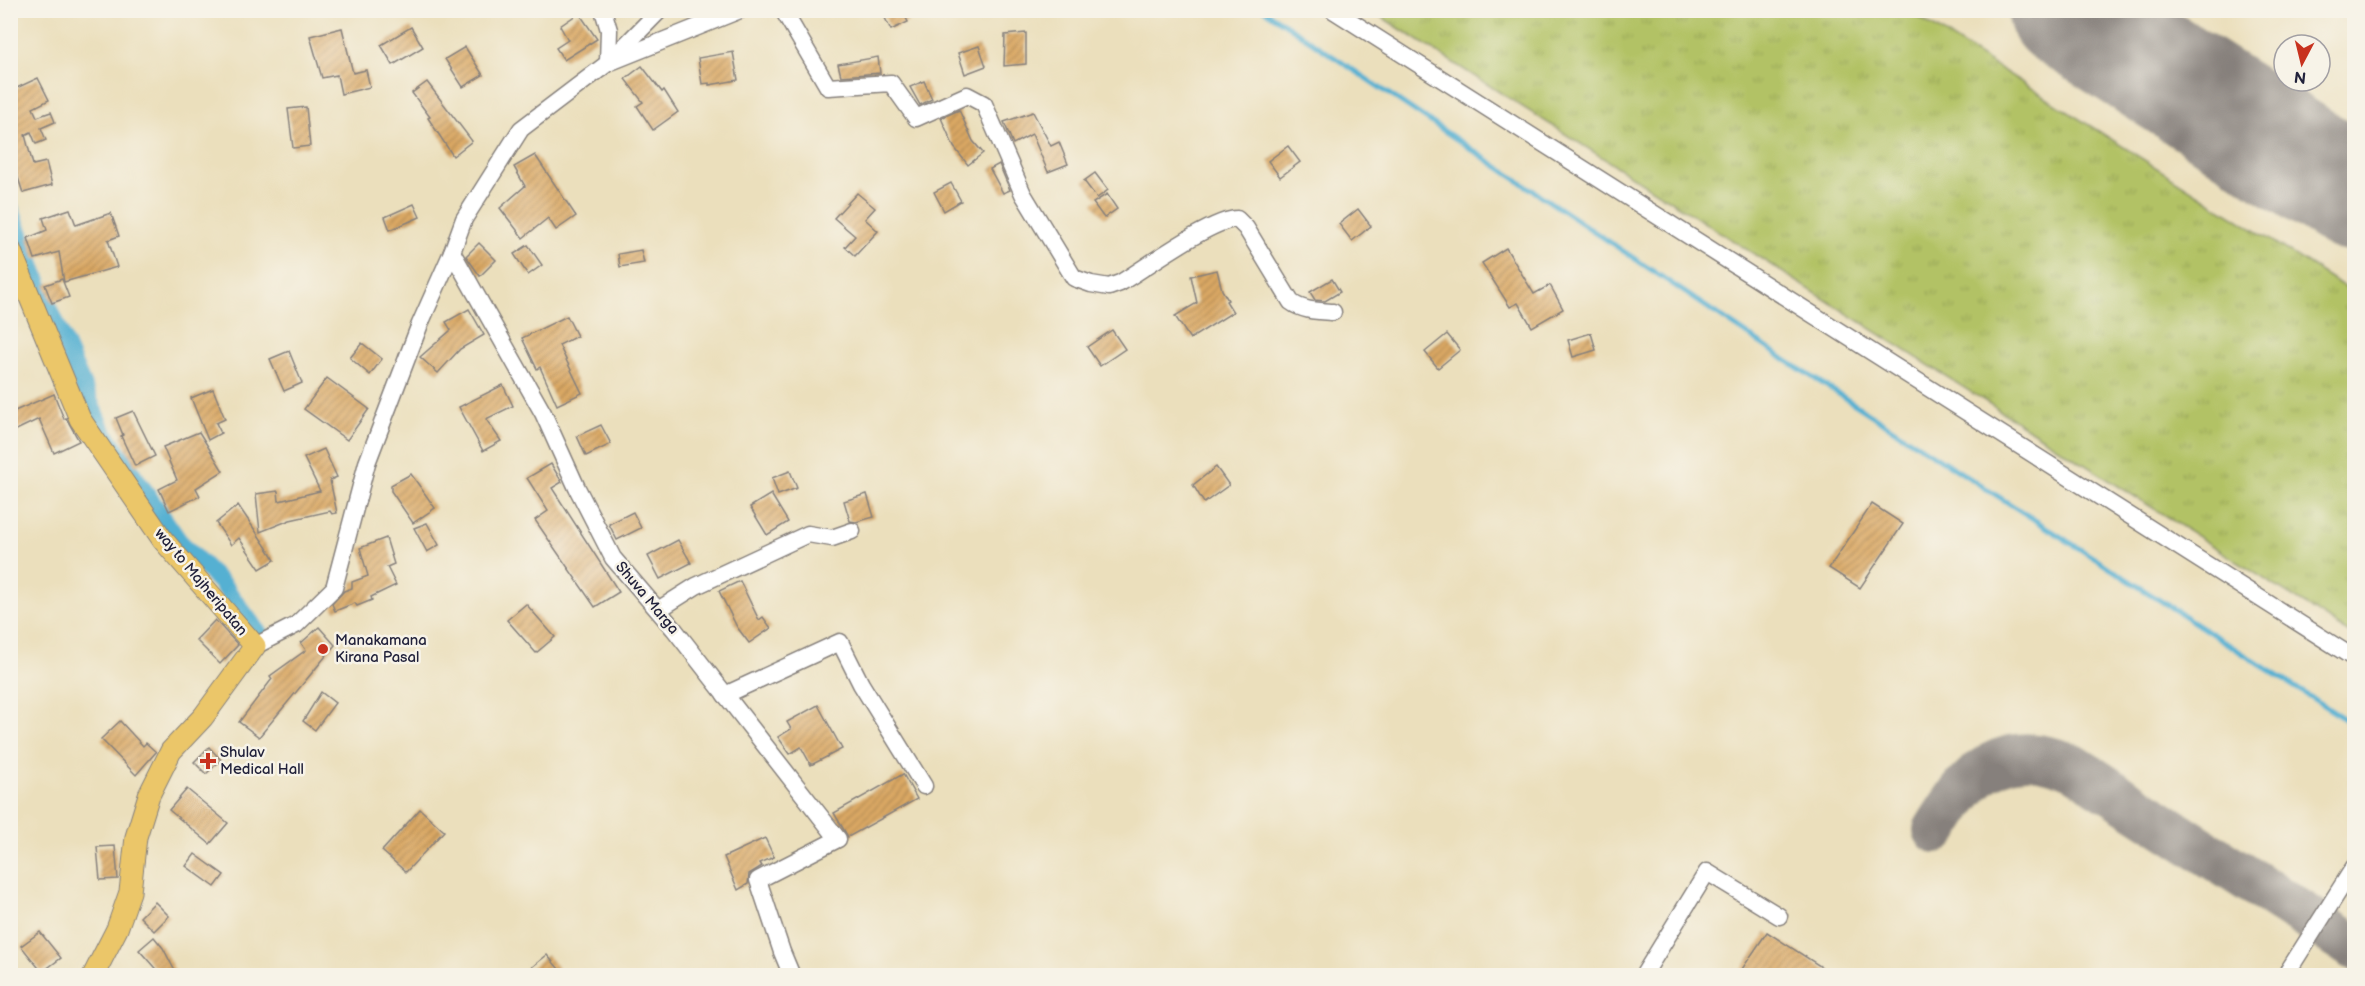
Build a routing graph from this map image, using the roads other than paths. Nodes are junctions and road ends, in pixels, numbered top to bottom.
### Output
1 (603, 10) edge
2 (660, 10) edge
3 (740, 10) edge
4 (783, 10) edge
5 (1333, 10) edge
6 (608, 63) junction
7 (10, 249) edge
8 (453, 252) junction
9 (1333, 312) dead end
10 (852, 531) dead end
11 (658, 610) junction
12 (255, 646) junction
13 (2355, 657) edge
14 (725, 695) junction
15 (924, 786) dead end
16 (2355, 867) edge
17 (1779, 916) dead end
18 (93, 975) edge
19 (792, 975) edge
20 (1643, 975) edge
21 (2285, 975) edge

1 - 6 street
2 - 6 street
3 - 6 street
4 - 9 street
5 - 13 street
6 - 8 street
7 - 12 main road, way to Majheripatan
8 - 11 street, Shuva Marga
8 - 12 street
10 - 11 street
11 - 14 street, Shuva Marga
12 - 18 main road, way to Majheripatan
14 - 15 street
14 - 19 street, Shuva Marga
16 - 21 street
17 - 20 street

